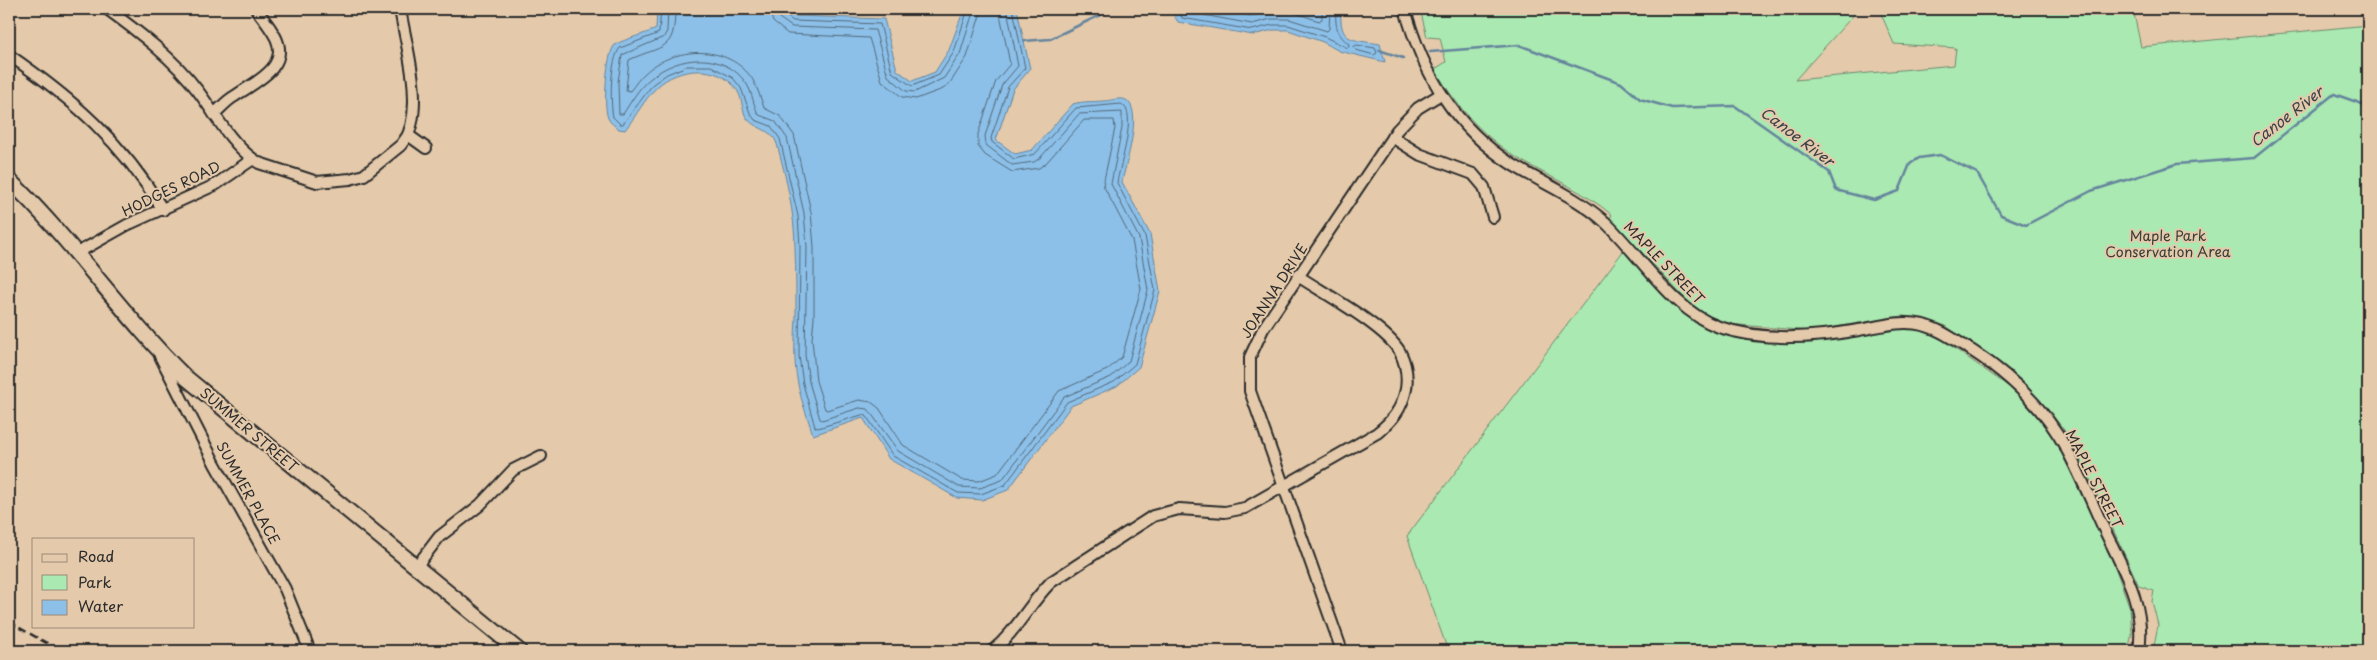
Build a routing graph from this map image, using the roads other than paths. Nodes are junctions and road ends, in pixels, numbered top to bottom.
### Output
1 (107, 9) edge
2 (256, 9) edge
3 (400, 9) edge
4 (1405, 9) edge
5 (9, 55) edge
6 (1441, 94) junction
7 (214, 114) junction
8 (408, 135) junction
9 (1392, 137) junction
10 (426, 148) dead end
11 (253, 159) junction
12 (9, 180) edge
13 (163, 210) junction
14 (1493, 217) dead end
15 (77, 253) junction
16 (1298, 276) junction
17 (157, 349) junction
18 (540, 456) dead end
19 (1283, 486) junction
20 (416, 567) junction
21 (310, 651) edge
22 (519, 651) edge
23 (992, 651) edge
24 (1342, 651) edge
25 (2139, 651) edge

1 - 7 street
2 - 7 street
3 - 8 street
4 - 6 street, MAPLE STREET
5 - 13 street
6 - 9 street, JOANNA DRIVE
6 - 25 street, MAPLE STREET
7 - 11 street
8 - 10 street
8 - 11 street
9 - 14 street
9 - 16 street, JOANNA DRIVE
11 - 13 street, HODGES ROAD
12 - 15 main road, SUMMER STREET
13 - 15 street, HODGES ROAD
15 - 17 main road, SUMMER STREET
16 - 19 street, JOANNA DRIVE
16 - 19 street
17 - 20 main road, SUMMER STREET
17 - 21 street, SUMMER PLACE
18 - 20 street
19 - 23 street
19 - 24 street, JOANNA DRIVE
20 - 22 main road, SUMMER STREET

